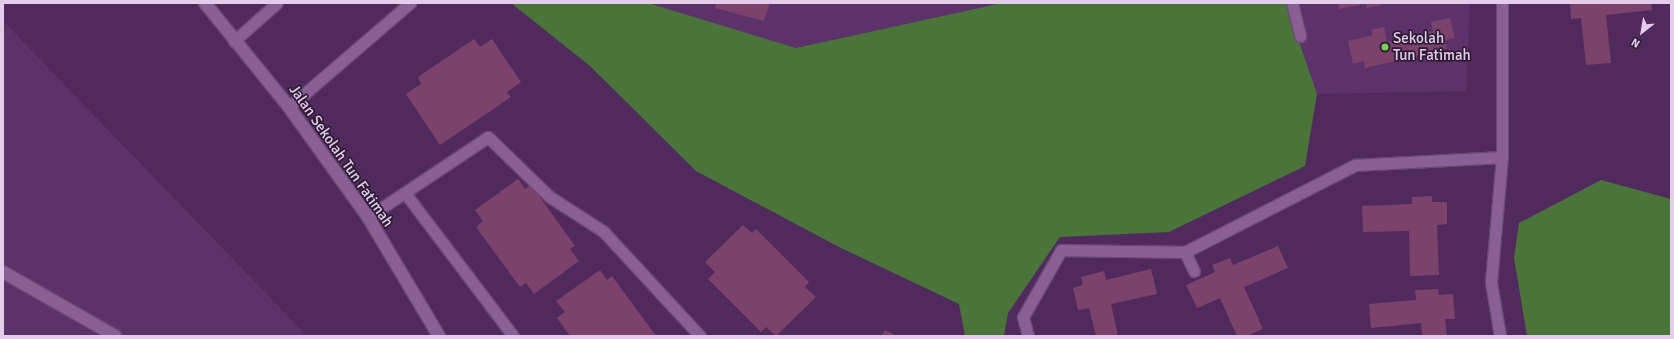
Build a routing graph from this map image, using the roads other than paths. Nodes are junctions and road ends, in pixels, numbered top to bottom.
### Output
1 (205, 3) edge
2 (277, 3) edge
3 (410, 3) edge
4 (1292, 3) edge
5 (1502, 3) edge
6 (1300, 36) dead end
7 (234, 41) junction
8 (289, 107) junction
9 (1502, 157) junction
10 (405, 193) junction
11 (368, 217) junction
12 (1185, 252) junction
13 (1194, 271) dead end
14 (3, 272) edge
15 (115, 336) edge
16 (439, 336) edge
17 (513, 336) edge
18 (700, 336) edge
19 (1028, 336) edge
20 (1500, 336) edge

1 - 7 street, Jalan Sekolah Tun Fatimah
2 - 7 lane
3 - 8 lane
4 - 6 lane
5 - 9 lane
7 - 8 street, Jalan Sekolah Tun Fatimah
8 - 11 street, Jalan Sekolah Tun Fatimah
9 - 12 lane
9 - 20 lane
10 - 11 lane
10 - 17 lane
10 - 18 lane
11 - 16 street, Jalan Sekolah Tun Fatimah
12 - 13 lane
12 - 19 lane
14 - 15 street

